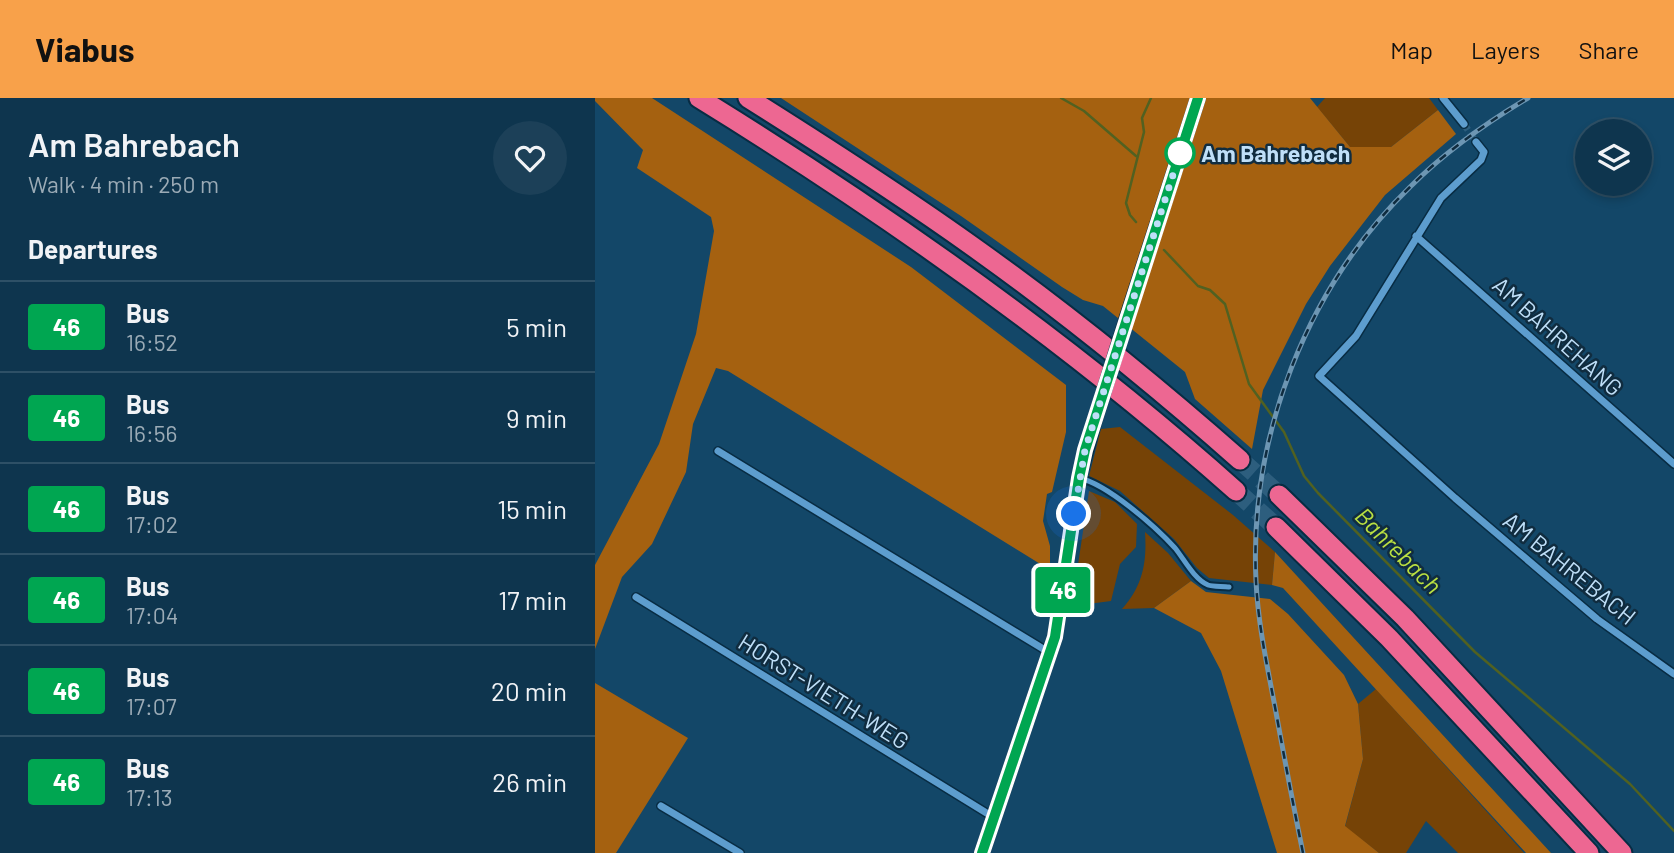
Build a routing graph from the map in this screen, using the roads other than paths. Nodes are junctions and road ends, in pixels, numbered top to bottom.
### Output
1 (699, 98) edge
2 (748, 98) edge
3 (1198, 98) edge
4 (1443, 98) edge
5 (1464, 124) tunnel mouth
6 (1476, 142) tunnel mouth
7 (1416, 236) junction
8 (719, 451) dead end
9 (1240, 460) tunnel mouth
10 (1674, 464) edge
11 (1079, 478) junction
12 (1235, 491) tunnel mouth
13 (1279, 495) tunnel mouth
14 (1276, 527) tunnel mouth
15 (1229, 587) dead end
16 (636, 597) dead end
17 (1050, 653) junction
18 (1674, 674) edge
19 (660, 806) dead end
20 (993, 817) junction
21 (740, 853) edge
22 (982, 853) edge
23 (1589, 853) edge
24 (1622, 853) edge

1 - 12 highway
2 - 9 highway
3 - 11 street, bridge
4 - 5 street
6 - 7 street
7 - 10 street, AM BAHREHANG
7 - 18 street, AM BAHREBACH
8 - 17 street
11 - 15 lane
11 - 17 street
13 - 24 highway
14 - 23 highway
16 - 20 street, HORST-VIETH-WEG
17 - 20 street
19 - 21 street
20 - 22 street

